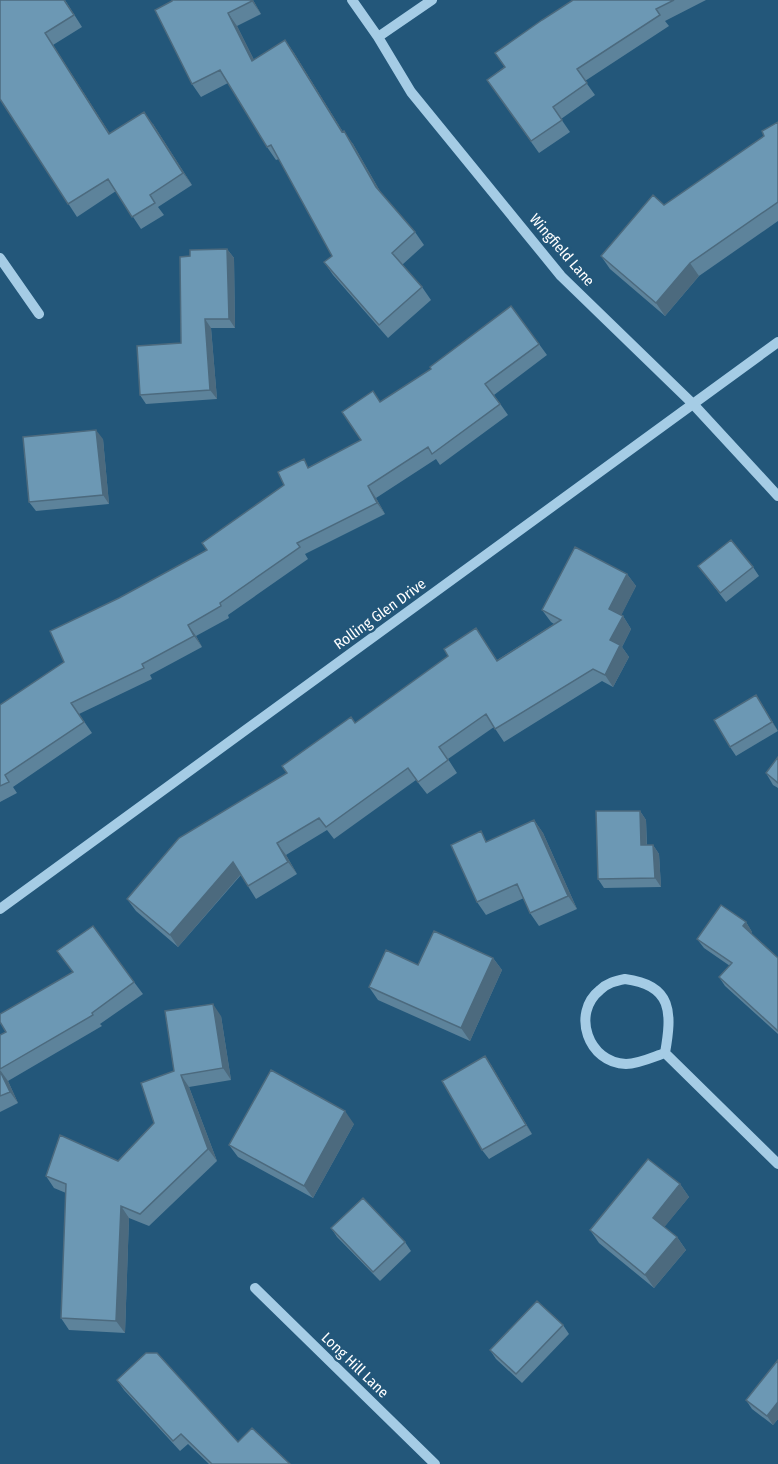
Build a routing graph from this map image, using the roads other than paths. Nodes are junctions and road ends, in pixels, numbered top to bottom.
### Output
1 (352, 0) edge
2 (432, 0) edge
3 (378, 37) junction
4 (0, 258) edge
5 (39, 314) dead end
6 (778, 342) edge
7 (693, 405) junction
8 (778, 496) edge
9 (0, 909) edge
10 (665, 1053) junction
11 (778, 1164) edge
12 (255, 1288) dead end
13 (435, 1464) edge

1 - 3 street, Wingfield Lane
2 - 3 street
3 - 7 street, Wingfield Lane
4 - 5 street
6 - 7 street, Rolling Glen Drive
7 - 8 street, Wingfield Lane
7 - 9 street, Rolling Glen Drive
10 - 10 street
10 - 11 street
12 - 13 street, Long Hill Lane

